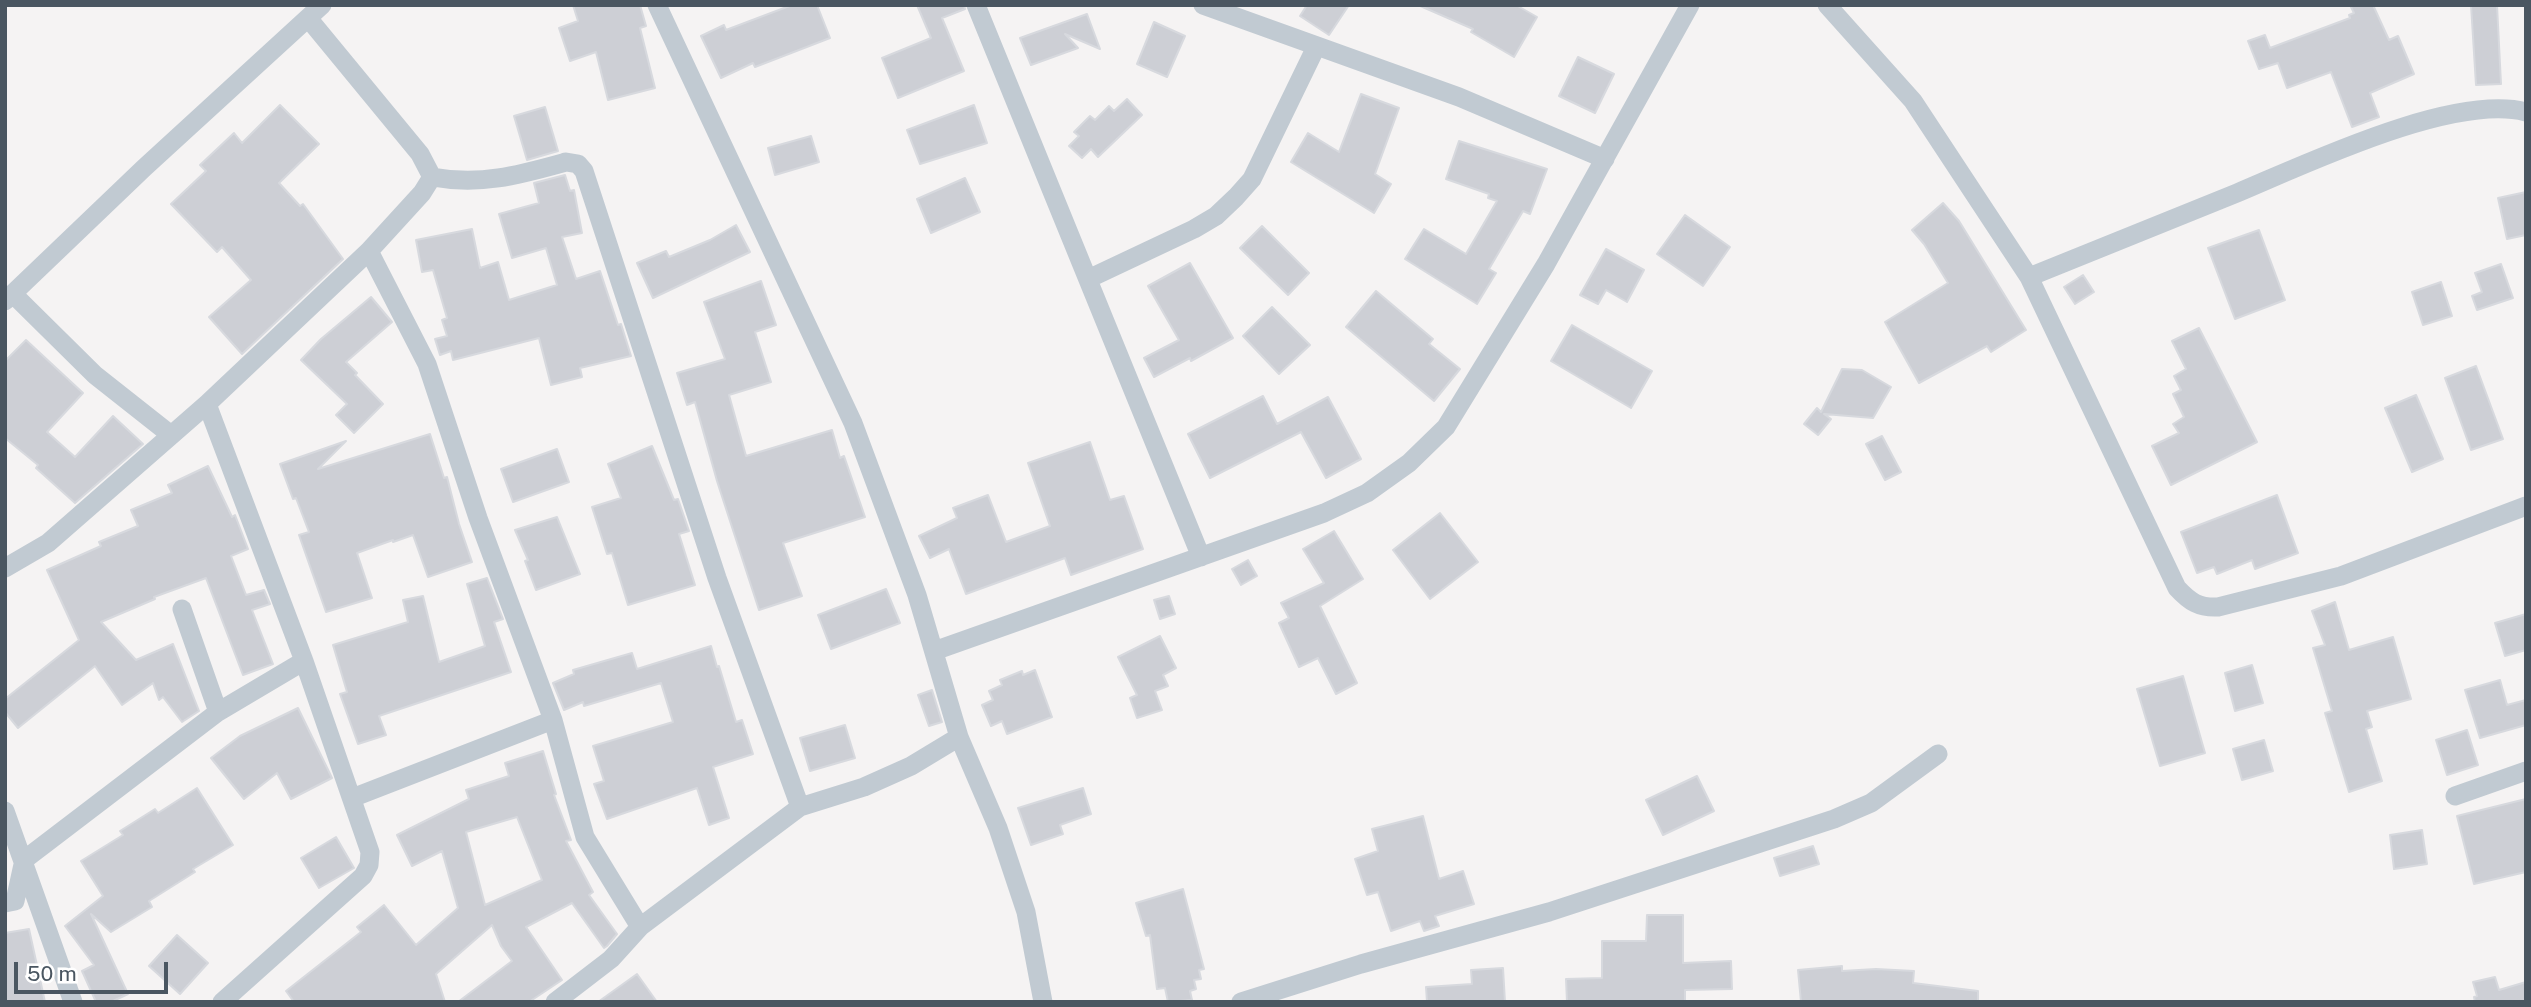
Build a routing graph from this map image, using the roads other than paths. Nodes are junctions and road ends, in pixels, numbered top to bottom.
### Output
1 (657, 5) edge
2 (976, 5) edge
3 (1203, 5) edge
4 (1690, 5) edge
5 (1827, 5) edge
6 (315, 12) edge
7 (1316, 47) junction
8 (2526, 112) edge
9 (1605, 159) junction
10 (432, 177) junction
11 (369, 251) junction
12 (2029, 277) junction
13 (1087, 279) junction
14 (9, 298) edge
15 (207, 404) junction
16 (171, 435) junction
17 (2526, 506) edge
18 (1200, 557) junction
19 (5, 568) edge
20 (182, 609) dead end
21 (934, 652) junction
22 (304, 662) junction
23 (218, 712) junction
24 (553, 720) junction
25 (959, 737) junction
26 (1938, 754) dead end
27 (2526, 771) edge
28 (2455, 796) dead end
29 (352, 798) junction
30 (800, 807) junction
31 (5, 811) edge
32 (24, 860) junction
33 (5, 902) edge
34 (640, 927) junction
35 (73, 1002) edge
36 (222, 1002) edge
37 (555, 1002) edge
38 (1043, 1002) edge
39 (1241, 1002) edge

1 - 21 street
2 - 13 street
3 - 7 street
4 - 9 street
5 - 12 street
6 - 10 street
6 - 14 street
7 - 9 street
7 - 13 street
8 - 12 street
9 - 18 street
10 - 11 street
10 - 30 street
11 - 15 street
11 - 24 street
12 - 17 street
13 - 18 street
14 - 16 street
15 - 16 street
15 - 22 street
16 - 19 street
18 - 21 street
20 - 23 street
21 - 25 street
22 - 23 street
22 - 29 street
23 - 32 street
24 - 29 street
24 - 34 street
25 - 30 street
25 - 38 street
26 - 39 street
27 - 28 street
29 - 36 street
30 - 34 street
31 - 32 street
32 - 33 street
32 - 35 street
34 - 37 street

